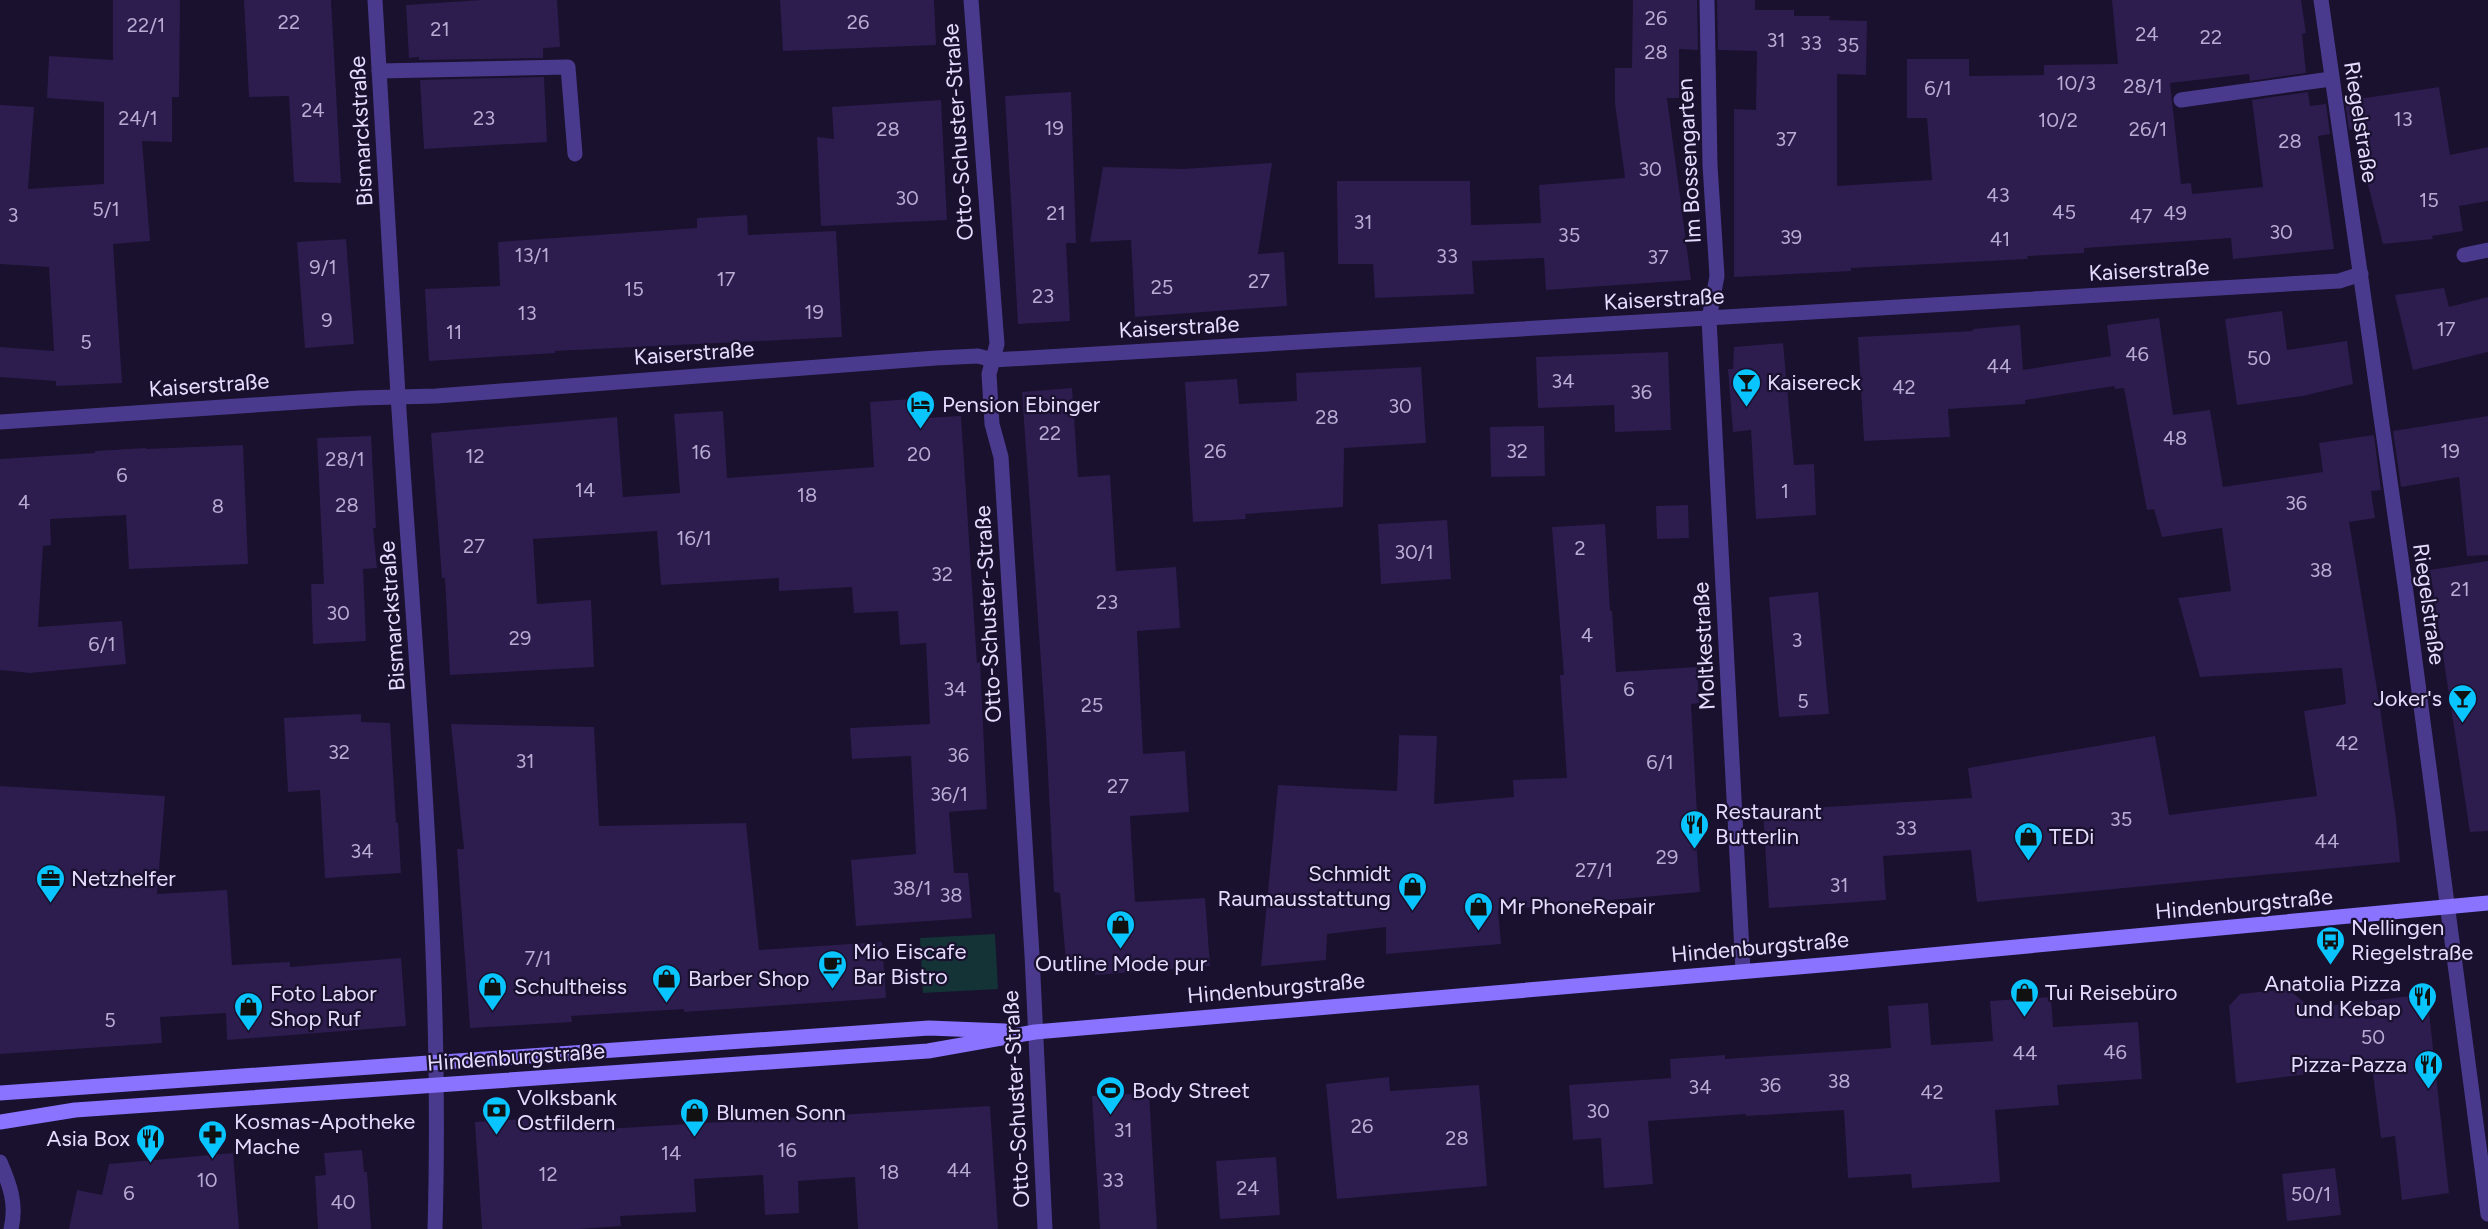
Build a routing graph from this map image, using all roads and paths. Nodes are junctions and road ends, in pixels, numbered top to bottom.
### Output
1 (375, 0) edge
2 (971, 0) edge
3 (1707, 0) edge
4 (2320, 0) edge
5 (380, 71) junction
6 (2331, 79) junction
7 (2181, 100) dead end
8 (575, 154) dead end
9 (2488, 250) edge
10 (2464, 255) dead end
11 (2361, 274) junction
12 (1709, 319) junction
13 (993, 360) junction
14 (398, 397) junction
15 (0, 422) edge
16 (2488, 903) edge
17 (2448, 906) junction
18 (1743, 971) junction
19 (1035, 1032) junction
20 (437, 1061) junction
21 (437, 1085) junction
22 (0, 1093) edge
23 (0, 1122) edge
24 (0, 1162) edge
25 (2488, 1214) edge
26 (12, 1229) edge
27 (435, 1229) edge
28 (1045, 1229) edge

1 - 5 street, Bismarckstraße
2 - 13 street, Otto-Schuster-Straße
3 - 12 street, Im Bossengarten
4 - 6 street, Riegelstraße
5 - 8 street
5 - 14 street, Bismarckstraße
6 - 7 street
6 - 11 street, Riegelstraße
9 - 10 street
11 - 12 street, Kaiserstraße
11 - 17 street, Riegelstraße
12 - 13 street, Kaiserstraße
12 - 18 street, Moltkestraße
13 - 14 street, Kaiserstraße
13 - 19 street, Otto-Schuster-Straße
14 - 15 street, Kaiserstraße
14 - 20 street, Bismarckstraße
16 - 17 main road, Hindenburgstraße
17 - 18 main road, Hindenburgstraße
17 - 25 street, Riegelstraße
18 - 19 main road, Hindenburgstraße
19 - 20 main road, Hindenburgstraße
19 - 21 main road, Hindenburgstraße
19 - 28 street, Otto-Schuster-Straße
20 - 21 street, Bismarckstraße
20 - 22 main road, Hindenburgstraße
21 - 23 main road, Hindenburgstraße
21 - 27 street, Bismarckstraße
24 - 26 street

